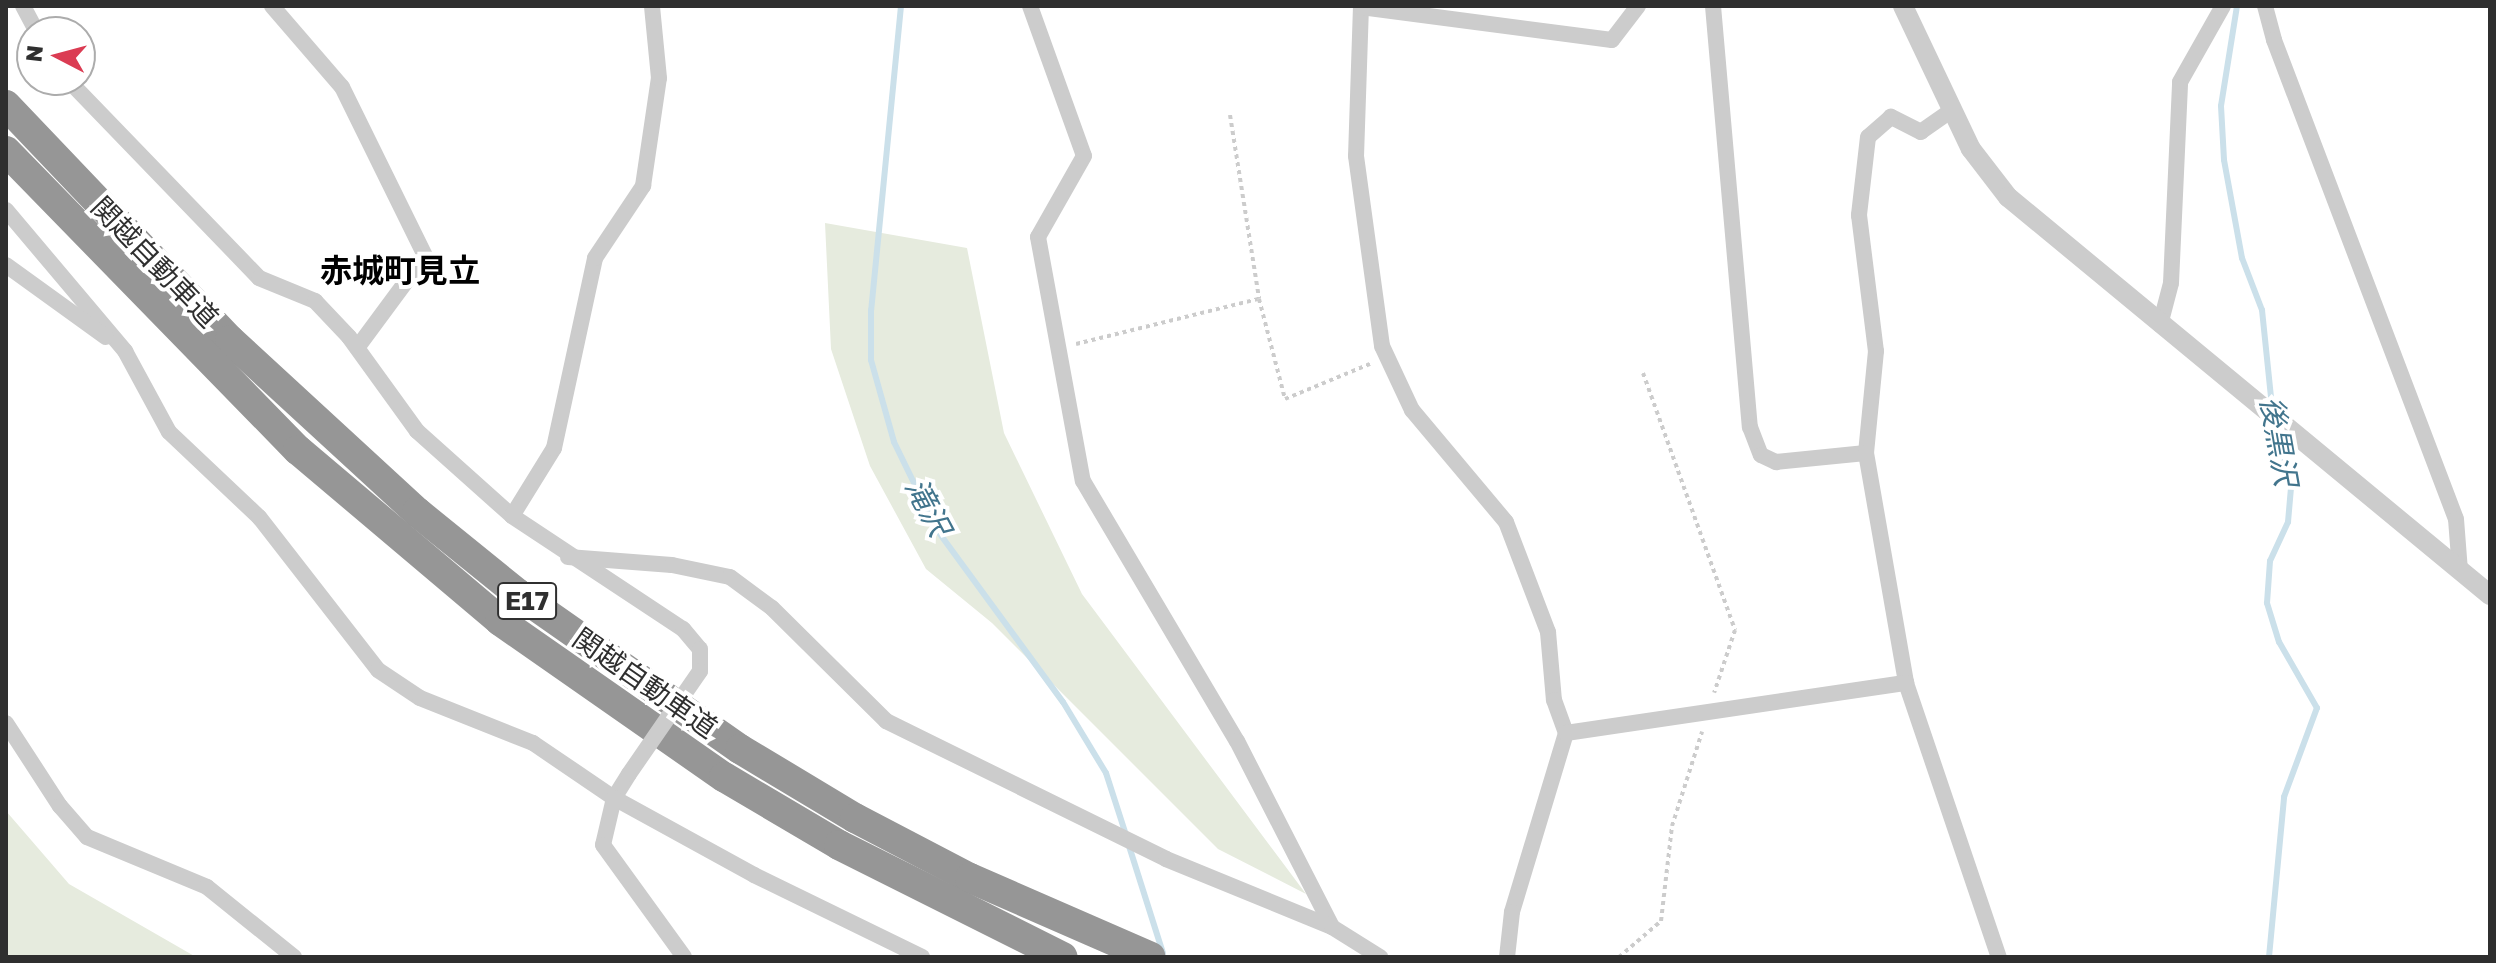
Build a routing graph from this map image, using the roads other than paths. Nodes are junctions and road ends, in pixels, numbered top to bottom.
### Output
1 (272, 6) edge
2 (652, 6) edge
3 (1030, 6) edge
4 (1361, 6) edge
5 (1638, 6) edge
6 (1713, 6) edge
7 (1903, 6) edge
8 (2223, 6) edge
9 (2265, 6) edge
10 (83, 96) edge
11 (6, 105) edge
12 (1952, 110) junction
13 (6, 151) edge
14 (6, 210) edge
15 (6, 265) edge
16 (2160, 325) junction
17 (357, 348) junction
18 (125, 351) junction
19 (1866, 453) junction
20 (512, 516) junction
21 (568, 557) junction
22 (2460, 571) junction
23 (2490, 595) edge
24 (1906, 683) junction
25 (6, 723) edge
26 (1566, 733) junction
27 (614, 798) junction
28 (1332, 927) junction
29 (294, 957) edge
30 (684, 957) edge
31 (922, 957) edge
32 (1063, 957) edge
33 (1151, 957) edge
34 (1380, 957) edge
35 (1507, 957) edge
36 (1999, 957) edge

1 - 17 street
2 - 20 street
3 - 28 street
4 - 5 street
4 - 26 street
6 - 19 street
7 - 12 street
8 - 16 street
9 - 22 street
10 - 17 street
11 - 33 highway, 関越自動車道 / E17
12 - 16 street
12 - 19 street
13 - 32 highway, 関越自動車道 / E17
14 - 18 street
15 - 18 street
16 - 22 street
17 - 20 street
18 - 27 street
19 - 24 street
20 - 21 street
21 - 27 street, bridge
21 - 28 street
22 - 23 street
24 - 26 street
24 - 36 street
25 - 29 street
26 - 35 street
27 - 30 street
27 - 31 street
28 - 34 street

